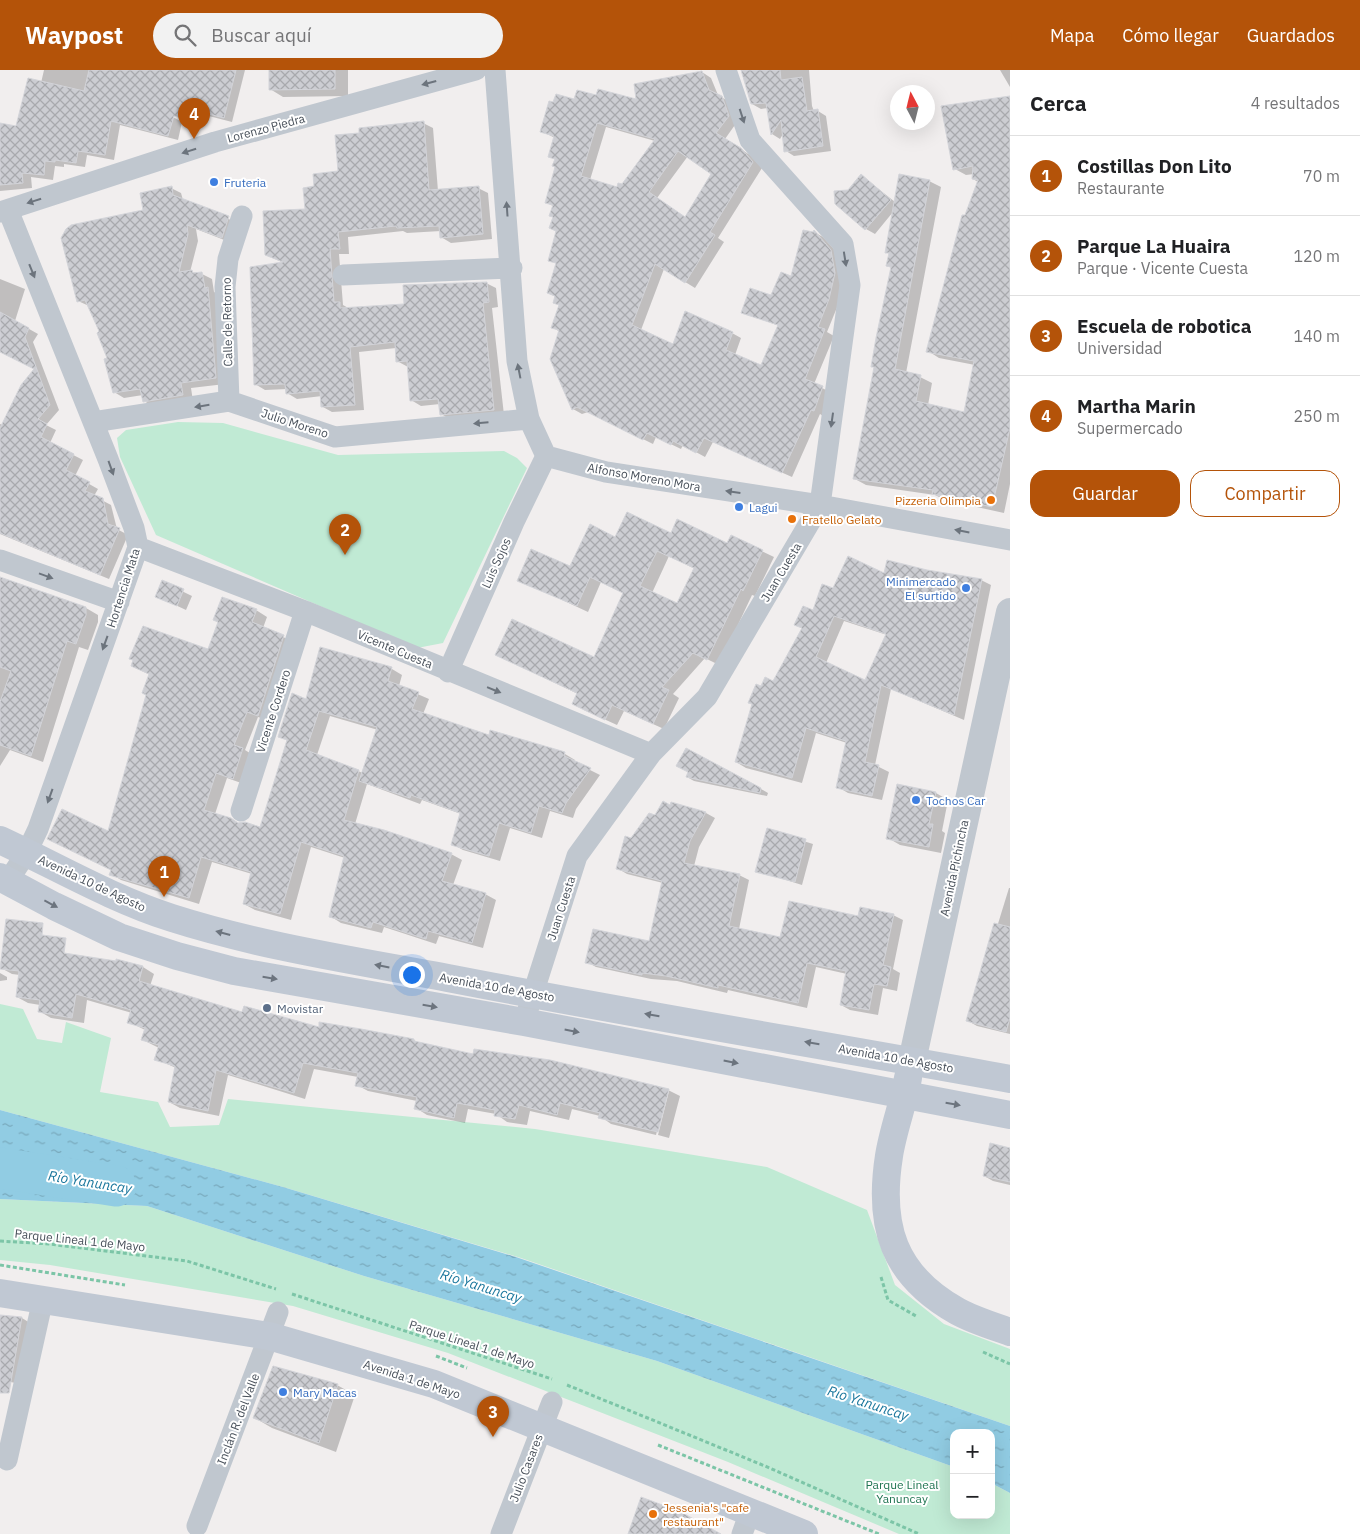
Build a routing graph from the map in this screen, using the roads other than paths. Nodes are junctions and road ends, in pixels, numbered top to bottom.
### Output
1 (476, 70) edge
2 (495, 70) edge
3 (726, 70) edge
4 (4, 211) edge
5 (242, 216) dead end
6 (512, 268) junction
7 (343, 275) dead end
8 (229, 401) junction
9 (529, 419) junction
10 (93, 422) junction
11 (546, 456) junction
12 (820, 505) junction
13 (1010, 540) edge
14 (138, 547) junction
15 (0, 560) edge
16 (119, 602) junction
17 (306, 612) junction
18 (1010, 612) edge
19 (448, 672) junction
20 (651, 754) junction
21 (241, 811) dead end
22 (0, 840) edge
23 (27, 852) junction
24 (4, 879) edge
25 (533, 995) junction
26 (524, 1022) junction
27 (912, 1061) junction
28 (1010, 1078) edge
29 (905, 1095) junction
30 (1010, 1114) edge
31 (0, 1293) edge
32 (43, 1299) junction
33 (273, 1324) junction
34 (1010, 1332) edge
35 (552, 1402) dead end
36 (541, 1428) junction
37 (8, 1460) dead end
38 (746, 1523) edge
39 (197, 1526) dead end
40 (501, 1534) edge
41 (804, 1534) edge

1 -> 4 street, Lorenzo Piedra
6 -> 2 street
3 -> 12 street, Juan Cuesta
4 -> 10 street, Hortencia Mata
5 - 8 street, Calle de Retorno
6 - 7 street
9 -> 6 street
9 -> 8 street, Julio Moreno
8 -> 10 street, Julio Moreno
9 - 11 street
10 -> 14 street, Hortencia Mata
12 -> 11 street, Alfonso Moreno Mora
11 - 19 street, Luis Sojos
13 -> 12 street, Alfonso Moreno Mora
12 - 20 street, Juan Cuesta
14 - 16 street, Hortencia Mata
14 - 17 street, Vicente Cuesta
15 -> 16 street
16 -> 23 street, Hortencia Mata
17 - 19 street, Vicente Cuesta
17 - 21 street, Vicente Cordero
18 - 27 street, Avenida Pichincha
19 -> 20 street, Vicente Cuesta
20 - 25 street, Juan Cuesta
22 - 23 main road, Avenida 10 de Agosto
23 - 24 street, Hortencia Mata
25 -> 23 main road, Avenida 10 de Agosto
24 -> 26 main road
25 - 26 street, Juan Cuesta
27 -> 25 main road, Avenida 10 de Agosto
26 -> 29 main road
27 - 28 main road, Avenida 10 de Agosto
27 - 29 main road, Avenida Pichincha
29 -> 30 main road
29 - 34 main road, Avenida Pichincha
31 - 32 main road, Avenida 1 de Mayo
32 - 33 main road, Avenida 1 de Mayo
32 - 37 street
33 - 36 main road, Avenida 1 de Mayo
33 - 39 street, Inclán R. del Valle
35 - 36 street, Julio Casares
36 - 38 main road, Avenida 1 de Mayo
36 - 40 street, Julio Casares
38 - 41 main road, Avenida 1 de Mayo

